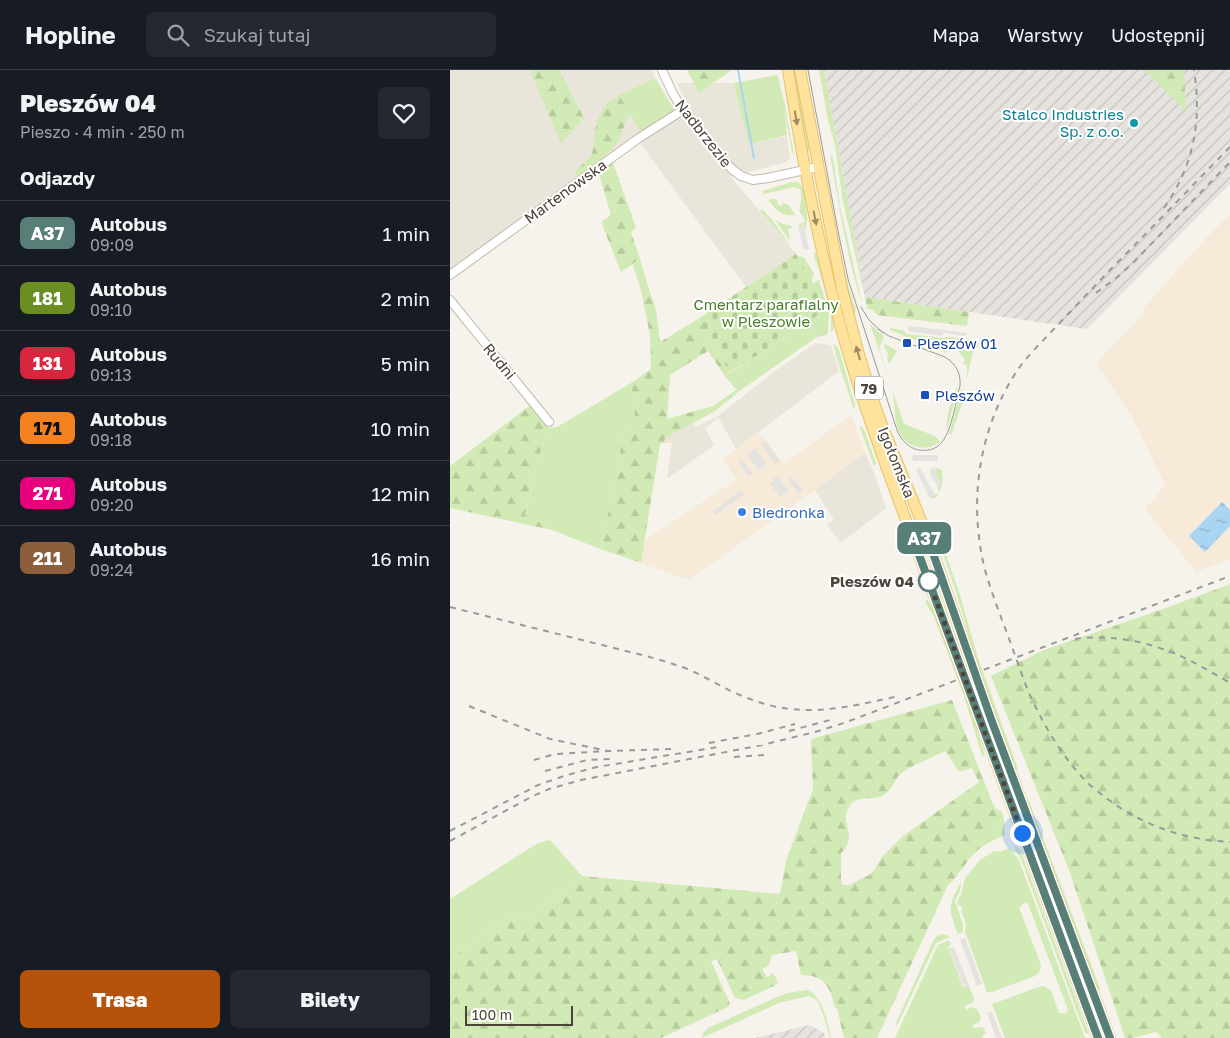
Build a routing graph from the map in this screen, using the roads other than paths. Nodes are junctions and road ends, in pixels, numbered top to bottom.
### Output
1 (662, 70) edge
2 (788, 70) edge
3 (800, 70) edge
4 (683, 110) junction
5 (818, 167) junction
6 (805, 170) junction
7 (450, 275) edge
8 (450, 300) edge
9 (549, 422) dead end
10 (1008, 779) junction
11 (1098, 1038) edge
12 (1110, 1038) edge

1 - 4 street, Nadbrzezie
2 -> 6 main road, Igołomska / 79
3 - 5 main road, Igołomska / 79
4 - 6 street, Nadbrzezie
4 - 7 street, Martenowska
5 - 6 street, Nadbrzezie
10 -> 5 main road, Igołomska / 79
6 -> 10 main road, Igołomska / 79
8 - 9 street, Rudni
10 - 11 main road, Igołomska / 79
10 - 12 main road, Igołomska / 79

